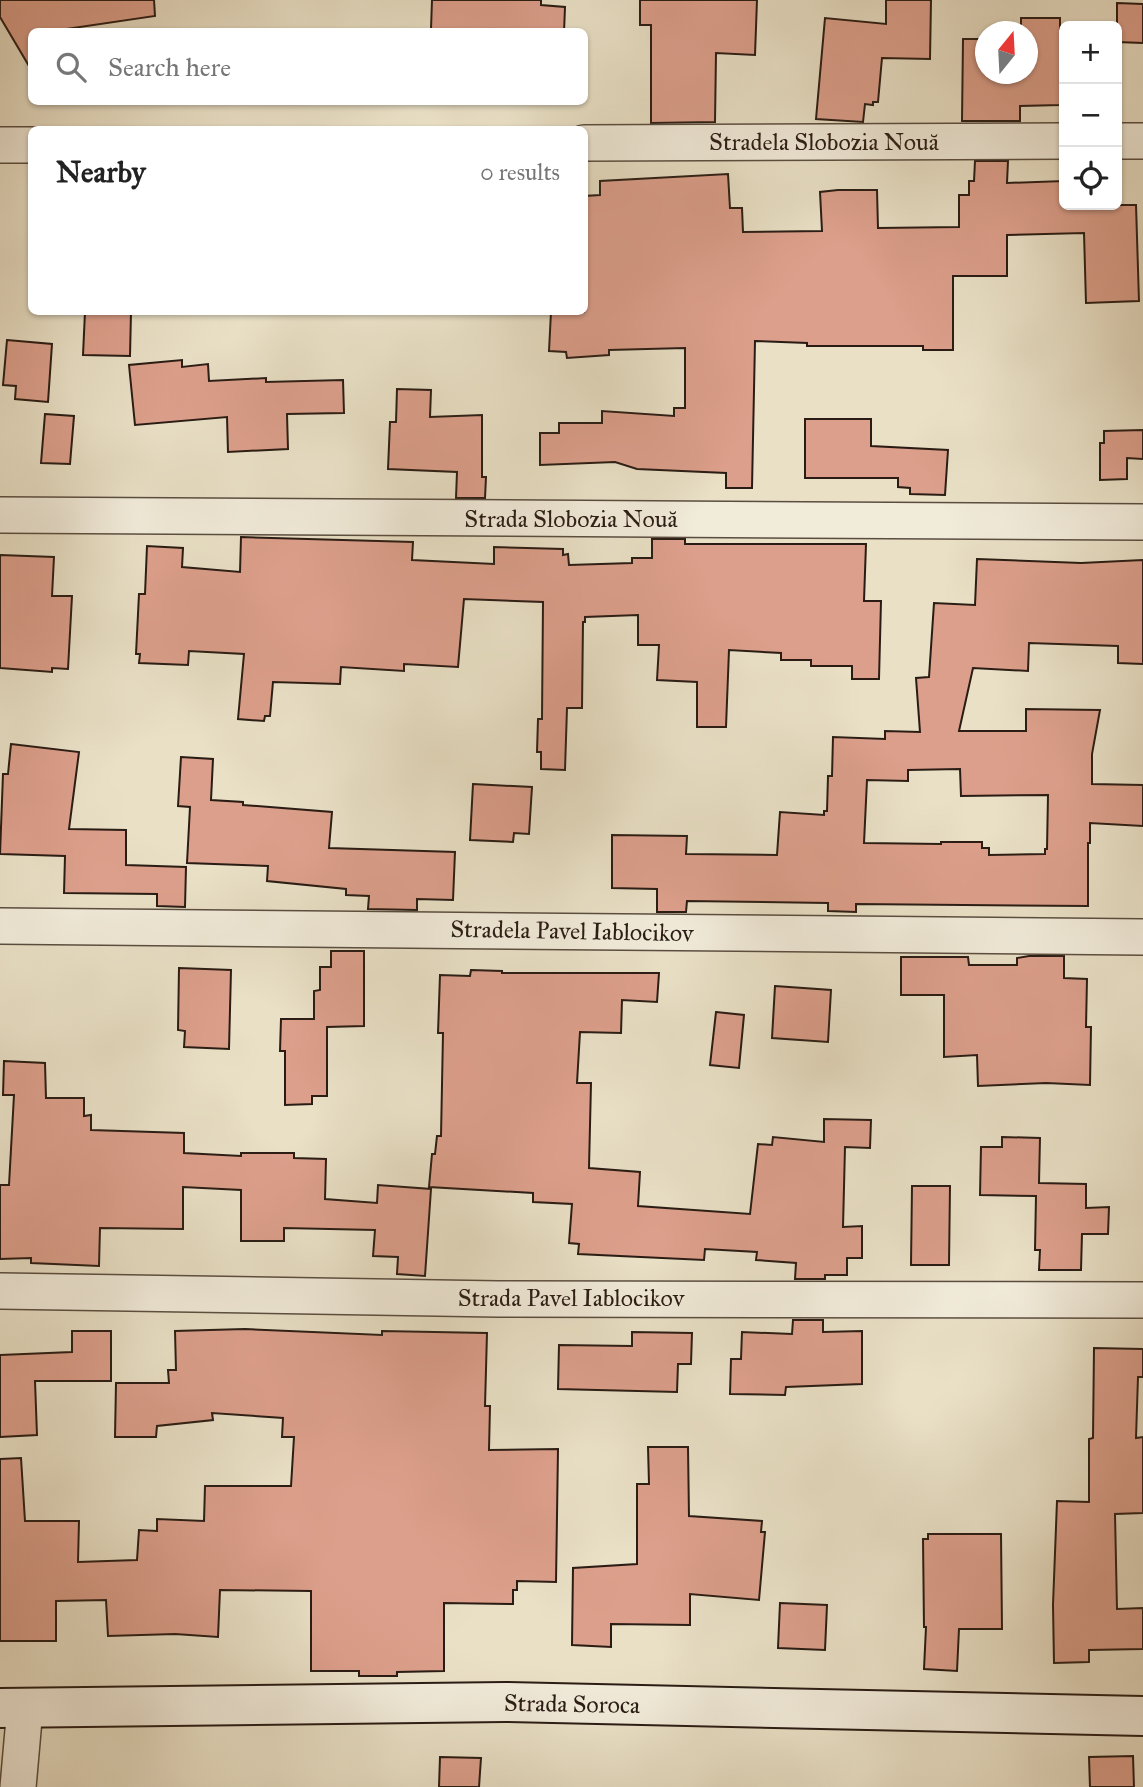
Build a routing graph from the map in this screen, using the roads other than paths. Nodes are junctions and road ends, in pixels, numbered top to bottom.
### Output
1 (1059, 141) edge
2 (1122, 141) edge
3 (1143, 141) edge
4 (588, 143) edge
5 (0, 145) edge
6 (28, 145) edge
7 (0, 515) edge
8 (1143, 522) edge
9 (0, 926) edge
10 (1143, 937) edge
11 (0, 1291) edge
12 (1143, 1300) edge
13 (13, 1708) edge
14 (1143, 1716) edge
15 (18, 1787) edge

1 - 4 street, Stradela Slobozia Nouă
2 - 3 street
5 - 6 street
7 - 8 street, Strada Slobozia Nouă
9 - 10 street, Stradela Pavel Iablocikov
11 - 12 street, Strada Pavel Iablocikov
13 - 14 street, Strada Soroca
13 - 15 street

